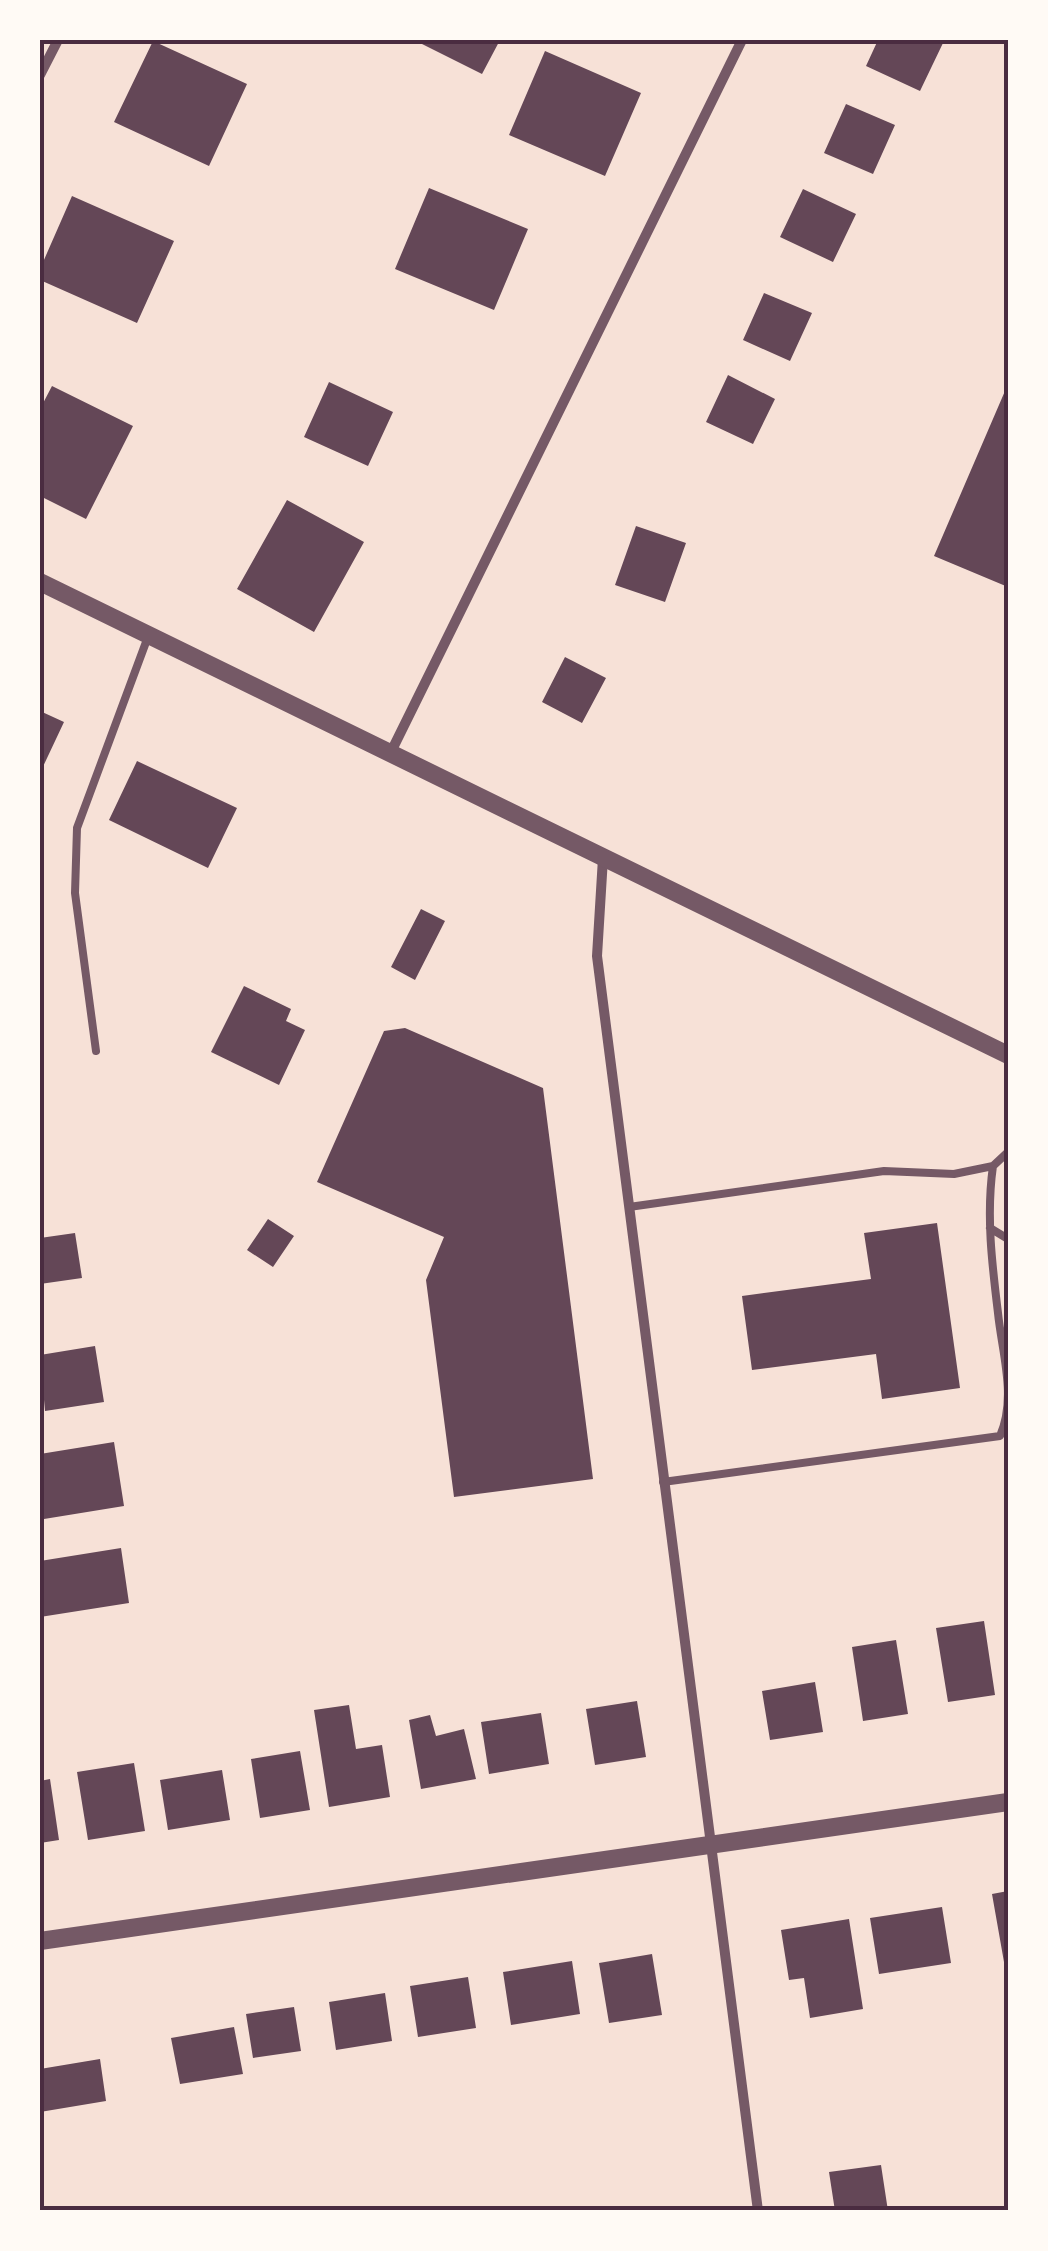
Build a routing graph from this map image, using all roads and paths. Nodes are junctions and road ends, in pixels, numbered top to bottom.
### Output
1 (58, 40) edge
2 (742, 40) edge
3 (40, 75) edge
4 (40, 582) edge
5 (149, 634) junction
6 (390, 756) junction
7 (603, 856) junction
8 (96, 1052) dead end
9 (1008, 1055) edge
10 (1008, 1152) edge
11 (993, 1166) junction
12 (628, 1207) junction
13 (990, 1228) junction
14 (1008, 1239) edge
15 (663, 1482) junction
16 (1008, 1802) edge
17 (708, 1843) junction
18 (40, 1941) edge
19 (758, 2211) edge

1 - 3 street
2 - 6 street
4 - 5 street
5 - 6 street
5 - 8 lane
6 - 7 street
7 - 9 street
7 - 12 street
10 - 11 lane
11 - 12 lane
11 - 13 lane
12 - 15 street
13 - 14 lane
13 - 15 lane
15 - 17 street
16 - 17 street
17 - 18 street
17 - 19 street

